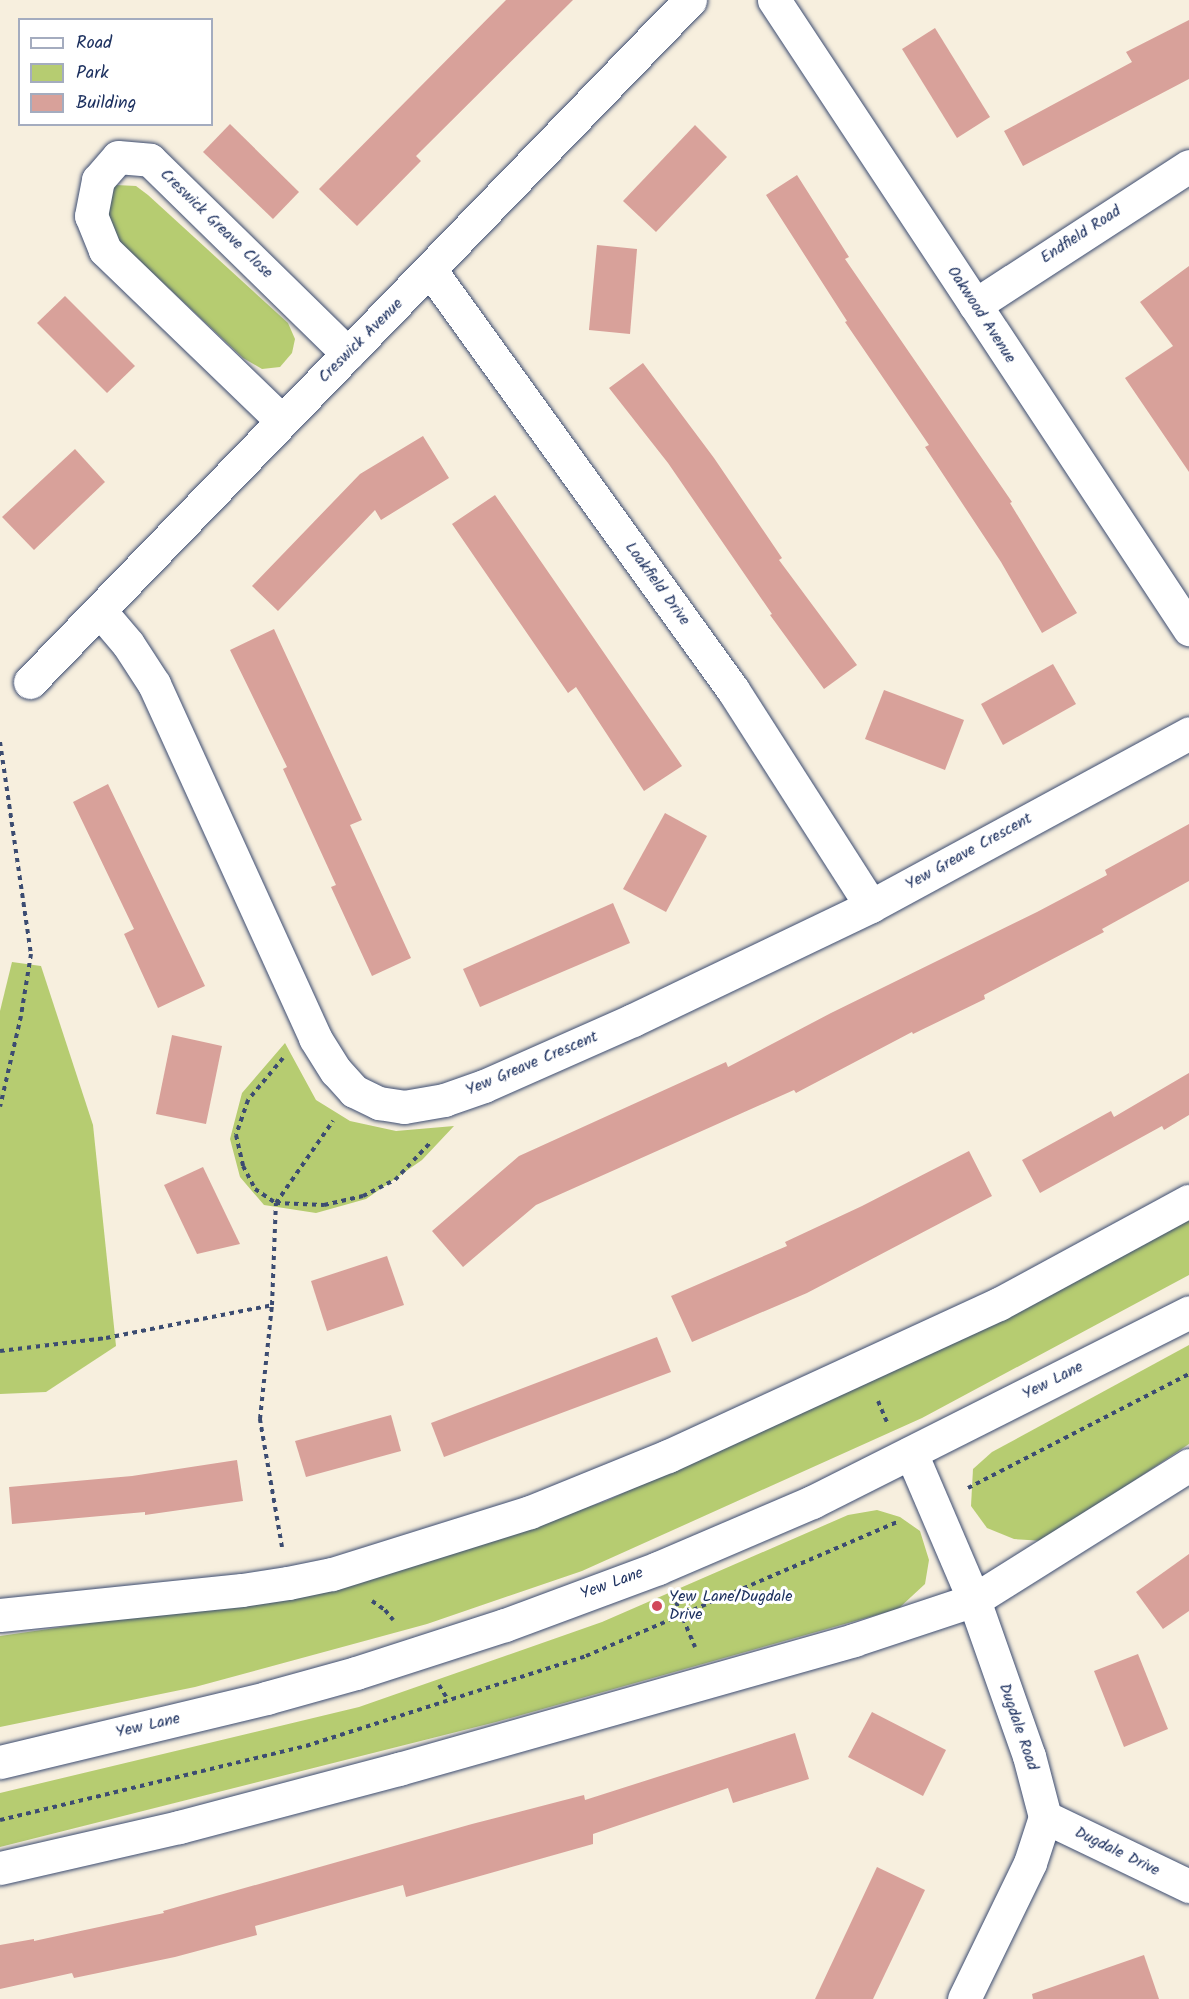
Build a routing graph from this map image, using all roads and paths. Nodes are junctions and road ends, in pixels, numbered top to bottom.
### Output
1 (690, 0) edge
2 (774, 0) edge
3 (1189, 166) edge
4 (431, 271) junction
5 (975, 304) junction
6 (348, 354) junction
7 (281, 420) junction
8 (100, 611) junction
9 (1189, 629) edge
10 (30, 682) dead end
11 (1189, 733) edge
12 (0, 742) edge
13 (871, 906) junction
14 (315, 1038) junction
15 (354, 1091) junction
16 (456, 1096) junction
17 (0, 1107) edge
18 (1189, 1201) edge
19 (276, 1203) junction
20 (272, 1305) junction
21 (1189, 1312) edge
22 (0, 1351) edge
23 (862, 1366) junction
24 (911, 1454) junction
25 (1189, 1465) edge
26 (658, 1568) junction
27 (288, 1583) junction
28 (974, 1600) junction
29 (0, 1615) edge
30 (707, 1682) junction
31 (0, 1762) edge
32 (1045, 1817) junction
33 (0, 1868) edge
34 (1189, 1886) edge
35 (964, 1999) edge

1 - 4 street, Creswick Avenue
2 - 5 street, Oakwood Avenue
3 - 5 street, Endfield Road
4 - 6 street, Creswick Avenue
4 - 13 street, Loakfield Drive
5 - 9 street, Oakwood Avenue
6 - 7 street, Creswick Avenue
6 - 7 street, Creswick Greave Close
7 - 8 street, Creswick Avenue
8 - 10 street, Creswick Avenue
8 - 14 street, Yew Greave Crescent
11 - 13 street, Yew Greave Crescent
12 - 17 path
13 - 16 street, Yew Greave Crescent
14 - 15 street, Yew Greave Crescent
14 - 19 path
15 - 16 street, Yew Greave Crescent
15 - 19 path
16 - 19 path
18 - 23 street
19 - 20 path
20 - 22 path
20 - 27 path
21 - 24 street, Yew Lane
23 - 24 path
23 - 27 street
24 - 26 street, Yew Lane
24 - 28 street, Dugdale Road
25 - 28 street
26 - 30 path
26 - 31 street, Yew Lane
27 - 29 street
28 - 30 street
28 - 32 street, Dugdale Road
30 - 33 street
32 - 34 street, Dugdale Drive
32 - 35 street

